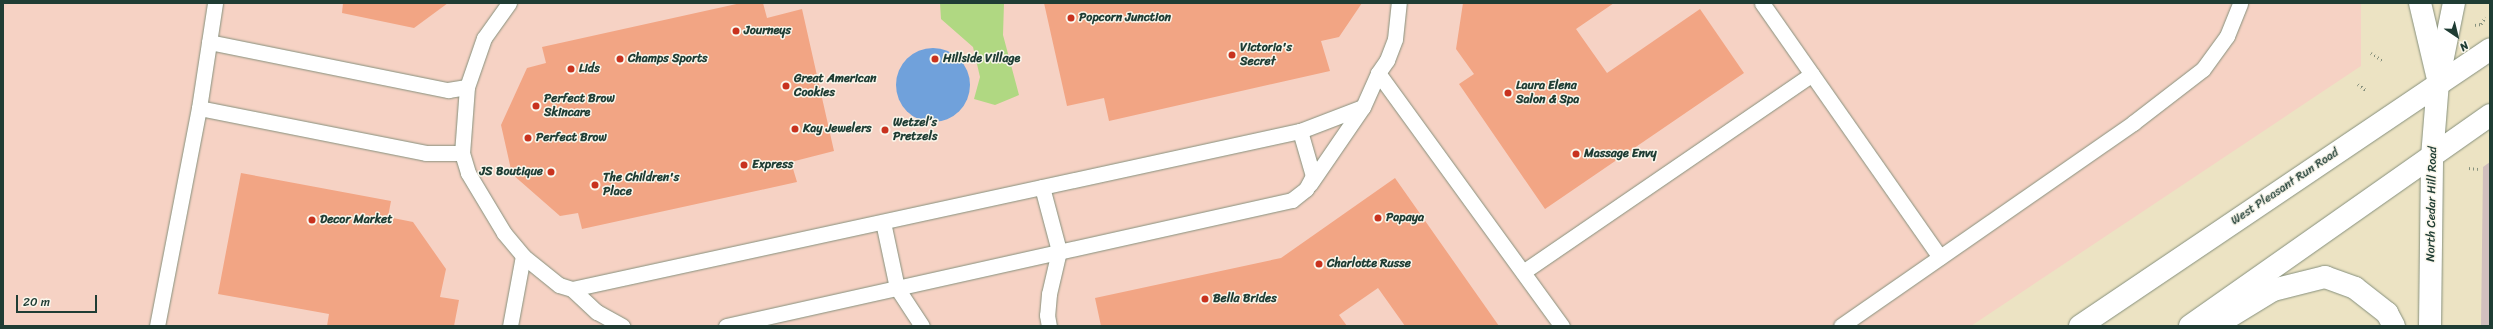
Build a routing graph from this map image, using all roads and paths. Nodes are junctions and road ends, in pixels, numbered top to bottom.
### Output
1 (215, 3) edge
2 (509, 3) edge
3 (1399, 3) edge
4 (1762, 3) edge
5 (2240, 3) edge
6 (2420, 3) edge
7 (2454, 3) edge
8 (2485, 17) dead end
9 (2472, 25) dead end
10 (210, 42) junction
11 (2490, 49) edge
12 (2371, 54) dead end
13 (2384, 61) dead end
14 (1378, 73) junction
15 (1812, 74) junction
16 (2438, 82) junction
17 (2358, 84) dead end
18 (467, 88) junction
19 (2366, 90) dead end
20 (1363, 107) junction
21 (199, 108) junction
22 (2490, 115) edge
23 (1300, 131) junction
24 (462, 153) junction
25 (2432, 157) junction
26 (2469, 168) dead end
27 (2478, 169) dead end
28 (1042, 187) junction
29 (1306, 189) junction
30 (883, 222) junction
31 (1059, 251) junction
32 (522, 256) junction
33 (1940, 257) junction
34 (1523, 272) junction
35 (897, 288) junction
36 (572, 289) junction
37 (156, 326) edge
38 (510, 326) edge
39 (622, 326) edge
40 (726, 326) edge
41 (922, 326) edge
42 (1049, 326) edge
43 (1560, 326) edge
44 (1841, 326) edge
45 (2080, 326) edge
46 (2190, 326) edge
47 (2214, 326) edge
48 (2394, 326) edge
49 (2430, 326) edge

1 - 10 lane
2 - 18 lane
3 - 14 lane
4 - 15 lane
5 - 33 lane
6 - 16 main road, North Cedar Hill Road
7 - 16 main road, North Cedar Hill Road
8 - 9 path
10 - 18 lane
10 - 21 lane
11 - 16 main road, West Pleasant Run Road
12 - 13 path
14 - 20 lane
14 - 34 lane
15 - 33 lane
15 - 34 lane
16 - 25 main road, North Cedar Hill Road
16 - 45 main road, West Pleasant Run Road
17 - 19 path
18 - 24 lane
20 - 23 lane
20 - 29 lane
21 - 24 lane
21 - 37 lane
22 - 25 main road
23 - 28 lane
23 - 29 lane
24 - 32 lane
25 - 46 main road
25 - 49 main road, North Cedar Hill Road
26 - 27 path
28 - 30 lane
28 - 31 lane
29 - 31 lane
30 - 35 lane
30 - 36 lane
31 - 35 lane
31 - 42 lane
32 - 36 lane
32 - 38 lane
33 - 44 lane
34 - 43 lane
35 - 40 lane
35 - 41 lane
36 - 39 lane
47 - 48 main road

